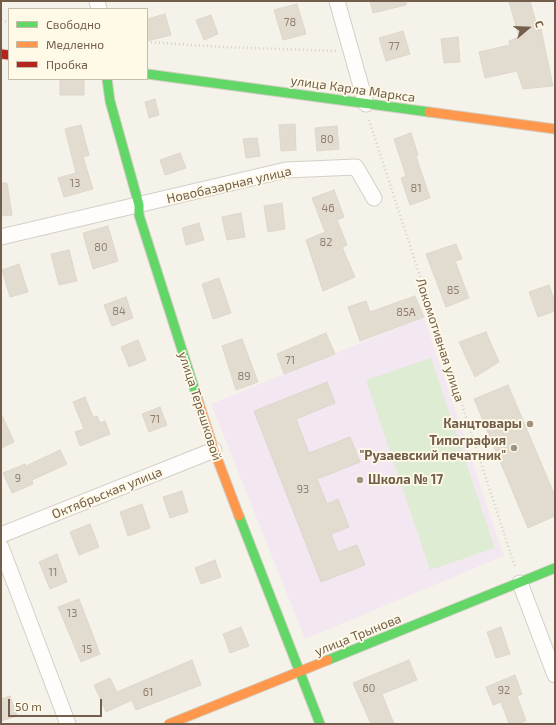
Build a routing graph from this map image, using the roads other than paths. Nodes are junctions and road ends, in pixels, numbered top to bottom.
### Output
1 (337, 1) edge
2 (148, 74) edge
3 (107, 80) edge
4 (366, 104) junction
5 (555, 129) edge
6 (374, 198) dead end
7 (139, 205) junction
8 (1, 237) edge
9 (214, 450) junction
10 (1, 535) edge
11 (1, 547) edge
12 (555, 568) edge
13 (520, 583) junction
14 (300, 672) junction
15 (555, 675) edge
16 (68, 724) edge
17 (169, 724) edge
18 (320, 724) edge

1 - 4 street
2 - 4 street, улица Карла Маркса
3 - 7 street, улица Терешковой
4 - 5 street, улица Карла Маркса
6 - 7 street, Новобазарная улица
7 - 8 street
7 - 9 street, улица Терешковой
9 - 10 street, Октябрьская улица
9 - 14 street, улица Терешковой
11 - 16 street
12 - 13 street, улица Трынова
13 - 14 street, улица Трынова
13 - 15 street
14 - 17 street, улица Трынова
14 - 18 street, улица Терешковой

